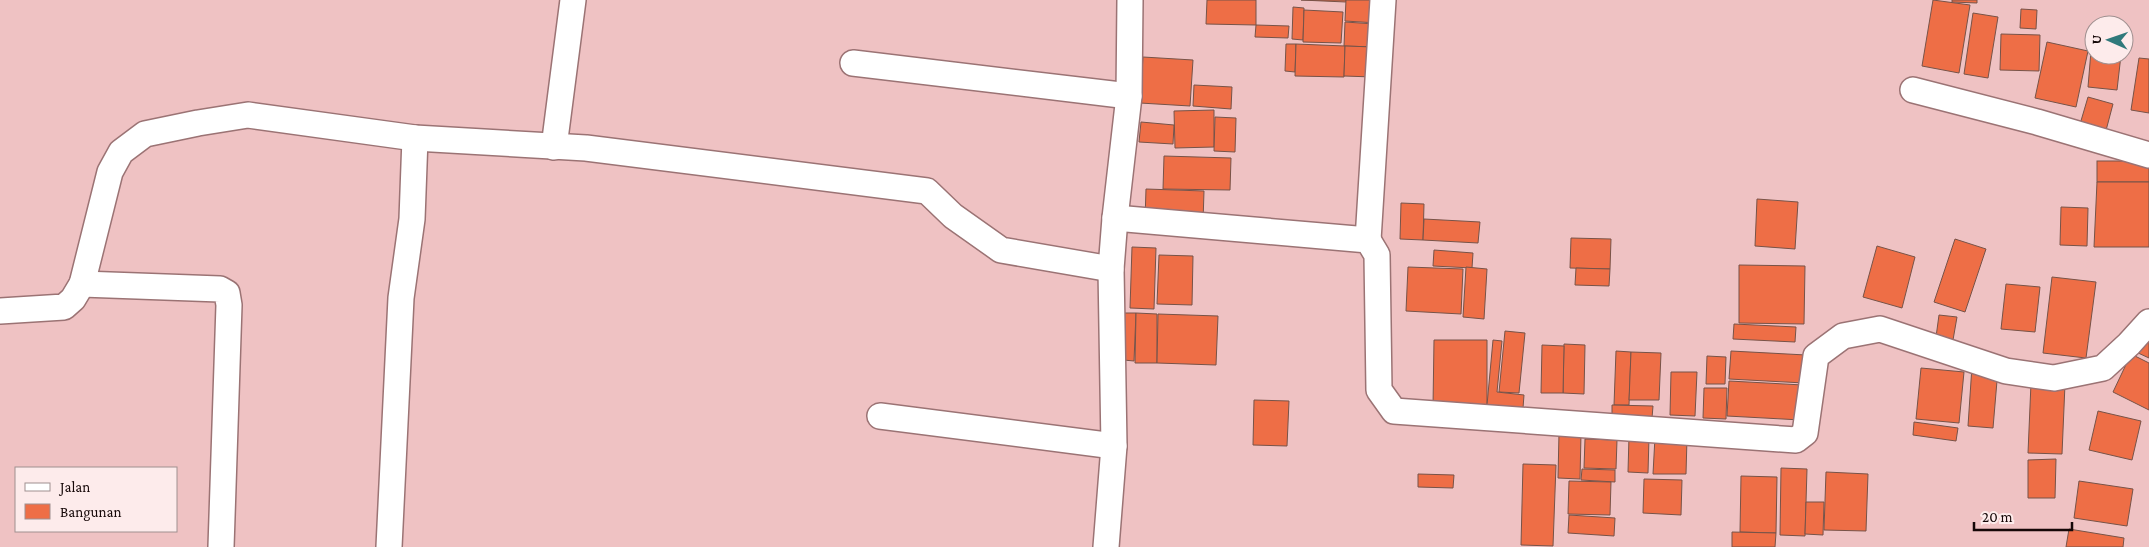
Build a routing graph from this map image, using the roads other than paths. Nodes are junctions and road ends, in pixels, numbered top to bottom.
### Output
1 (573, 0) edge
2 (1130, 0) edge
3 (1383, 0) edge
4 (853, 63) dead end
5 (1913, 90) dead end
6 (1129, 96) junction
7 (414, 138) junction
8 (554, 147) junction
9 (2149, 155) edge
10 (1115, 218) junction
11 (1368, 240) junction
12 (1111, 269) junction
13 (82, 284) junction
14 (0, 311) edge
15 (2149, 322) edge
16 (880, 416) dead end
17 (1114, 446) junction
18 (221, 547) edge
19 (389, 547) edge
20 (1106, 547) edge

1 - 8 street
2 - 6 street
3 - 11 street
4 - 6 street
5 - 9 street
6 - 10 street
7 - 8 street
7 - 13 street
7 - 19 street
8 - 12 street
10 - 11 street
10 - 12 street
11 - 15 street
12 - 17 street
13 - 14 street
13 - 18 street
16 - 17 street
17 - 20 street

